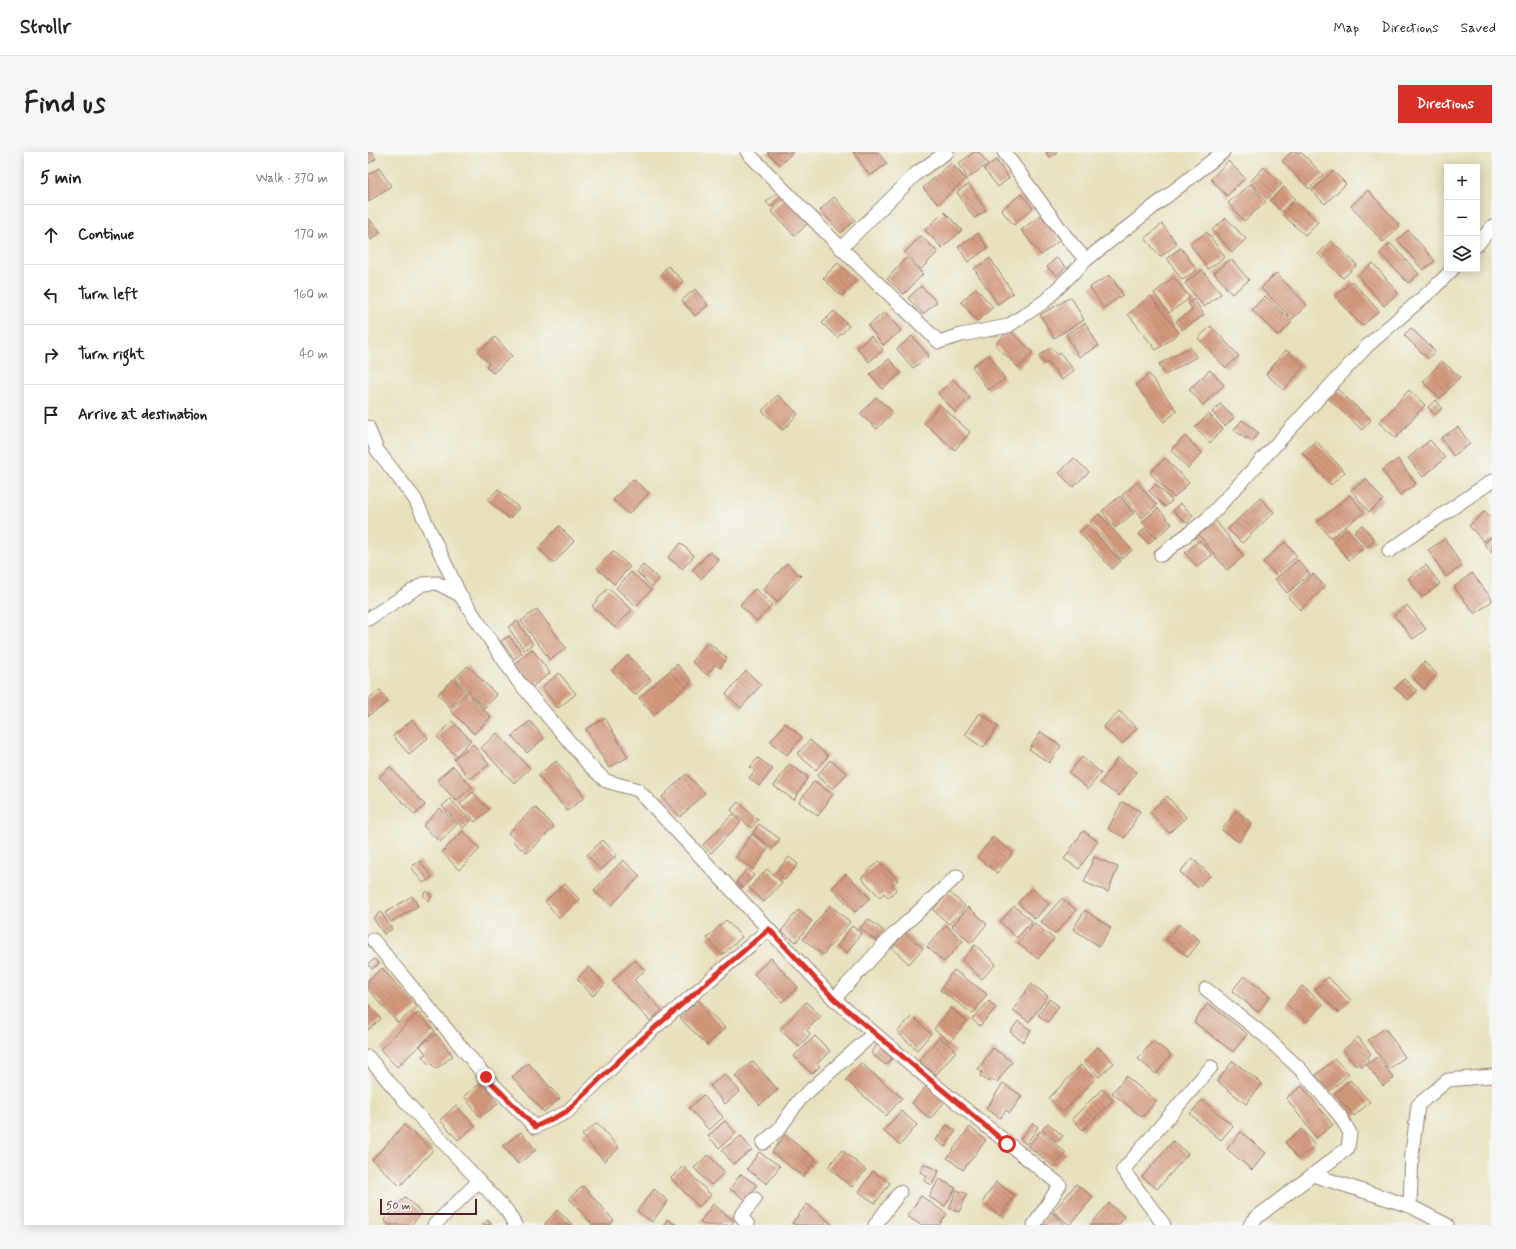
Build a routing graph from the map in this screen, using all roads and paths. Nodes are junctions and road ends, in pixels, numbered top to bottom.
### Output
1 (746, 152) edge
2 (947, 152) edge
3 (1004, 152) edge
4 (1223, 152) edge
5 (1492, 227) edge
6 (1480, 241) edge
7 (841, 248) junction
8 (1086, 260) junction
9 (1450, 272) edge
10 (368, 427) edge
11 (1492, 481) edge
12 (1389, 551) dead end
13 (1161, 555) dead end
14 (460, 595) junction
15 (368, 618) edge
16 (957, 876) dead end
17 (769, 929) junction
18 (370, 942) edge
19 (1206, 988) dead end
20 (834, 999) junction
21 (874, 1033) junction
22 (368, 1057) edge
23 (1211, 1067) dead end
24 (1492, 1076) edge
25 (762, 1143) dead end
26 (1313, 1174) junction
27 (478, 1182) junction
28 (900, 1192) dead end
29 (755, 1199) dead end
30 (1410, 1206) junction
31 (434, 1225) edge
32 (515, 1225) edge
33 (748, 1225) edge
34 (875, 1225) edge
35 (1034, 1225) edge
36 (1164, 1225) edge
37 (1250, 1225) edge
38 (1447, 1225) edge

1 - 7 street
2 - 7 street
3 - 8 street
4 - 8 street
5 - 6 street
7 - 8 street
9 - 13 street
10 - 14 street
11 - 12 street
14 - 15 street
14 - 17 street
16 - 20 street
17 - 18 street
17 - 20 street
19 - 26 street
20 - 21 street
21 - 25 street
21 - 35 street
22 - 27 street
23 - 36 street
24 - 30 street
26 - 30 street
26 - 37 street
27 - 31 street
27 - 32 street
28 - 34 street
29 - 33 street
30 - 38 street

